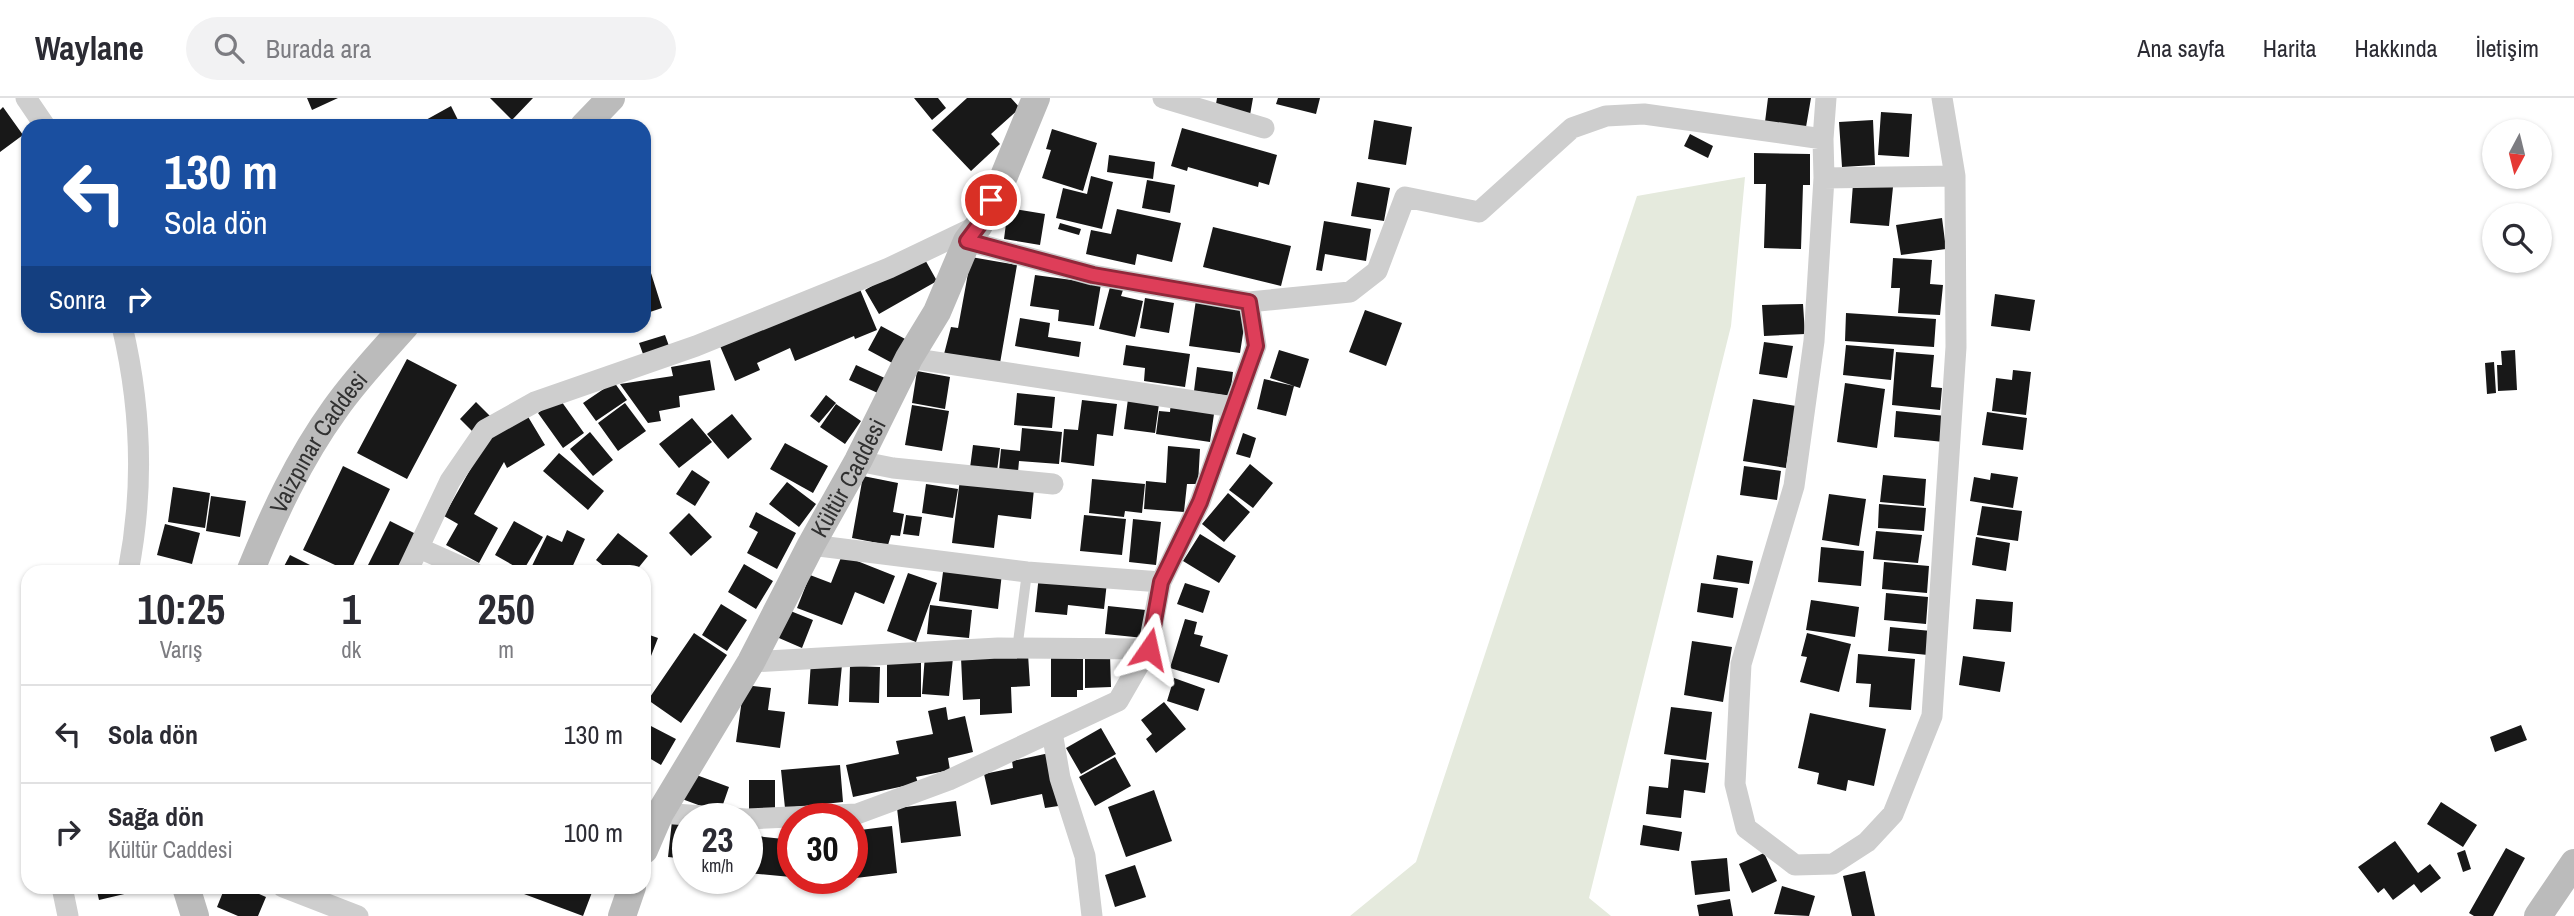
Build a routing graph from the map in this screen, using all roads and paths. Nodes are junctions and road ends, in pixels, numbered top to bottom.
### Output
1 (26, 98) edge
2 (1036, 98) edge
3 (1163, 98) edge
4 (1826, 98) edge
5 (1942, 98) edge
6 (40, 119) edge
7 (1265, 128) dead end
8 (1823, 139) junction
9 (1955, 176) junction
10 (1824, 178) junction
11 (973, 233) junction
12 (1249, 302) junction
13 (123, 333) edge
14 (399, 333) edge
15 (909, 358) junction
16 (1234, 407) junction
17 (858, 461) junction
18 (1053, 484) dead end
19 (811, 545) junction
20 (419, 548) junction
21 (129, 565) edge
22 (253, 565) edge
23 (410, 565) edge
24 (457, 565) edge
25 (1027, 572) junction
26 (1161, 582) junction
27 (1149, 649) junction
28 (1017, 650) junction
29 (751, 662) junction
30 (1052, 732) junction
31 (660, 813) junction
32 (672, 814) edge
33 (763, 818) edge
34 (651, 834) edge
35 (2574, 863) edge
36 (63, 894) edge
37 (188, 894) edge
38 (630, 894) edge
39 (333, 896) edge
40 (68, 916) edge
41 (194, 916) edge
42 (358, 916) edge
43 (622, 916) edge
44 (1092, 916) edge
45 (2538, 916) edge

1 - 6 street
2 - 11 street, Kültür Caddesi
3 - 7 street
4 - 8 street
5 - 9 street
8 - 10 street
8 - 12 street
9 - 10 street
9 - 10 street
11 - 12 street
11 - 15 street, Kültür Caddesi
11 - 20 street
12 - 16 street
13 - 21 street
14 - 22 street, Vaizpınar Caddesi
15 - 16 street
15 - 17 street, Kültür Caddesi
16 - 26 street
17 - 18 street
17 - 19 street, Kültür Caddesi
19 - 25 street
19 - 29 street, Kültür Caddesi
20 - 23 street
20 - 24 street
25 - 26 street
25 - 28 lane
26 - 27 street
27 - 28 street
27 - 30 street
28 - 29 street
29 - 31 street, Kültür Caddesi
30 - 33 street
30 - 44 street
31 - 32 street
31 - 34 street, Kültür Caddesi
35 - 45 street
36 - 40 street
37 - 41 street
38 - 43 street
39 - 42 street

